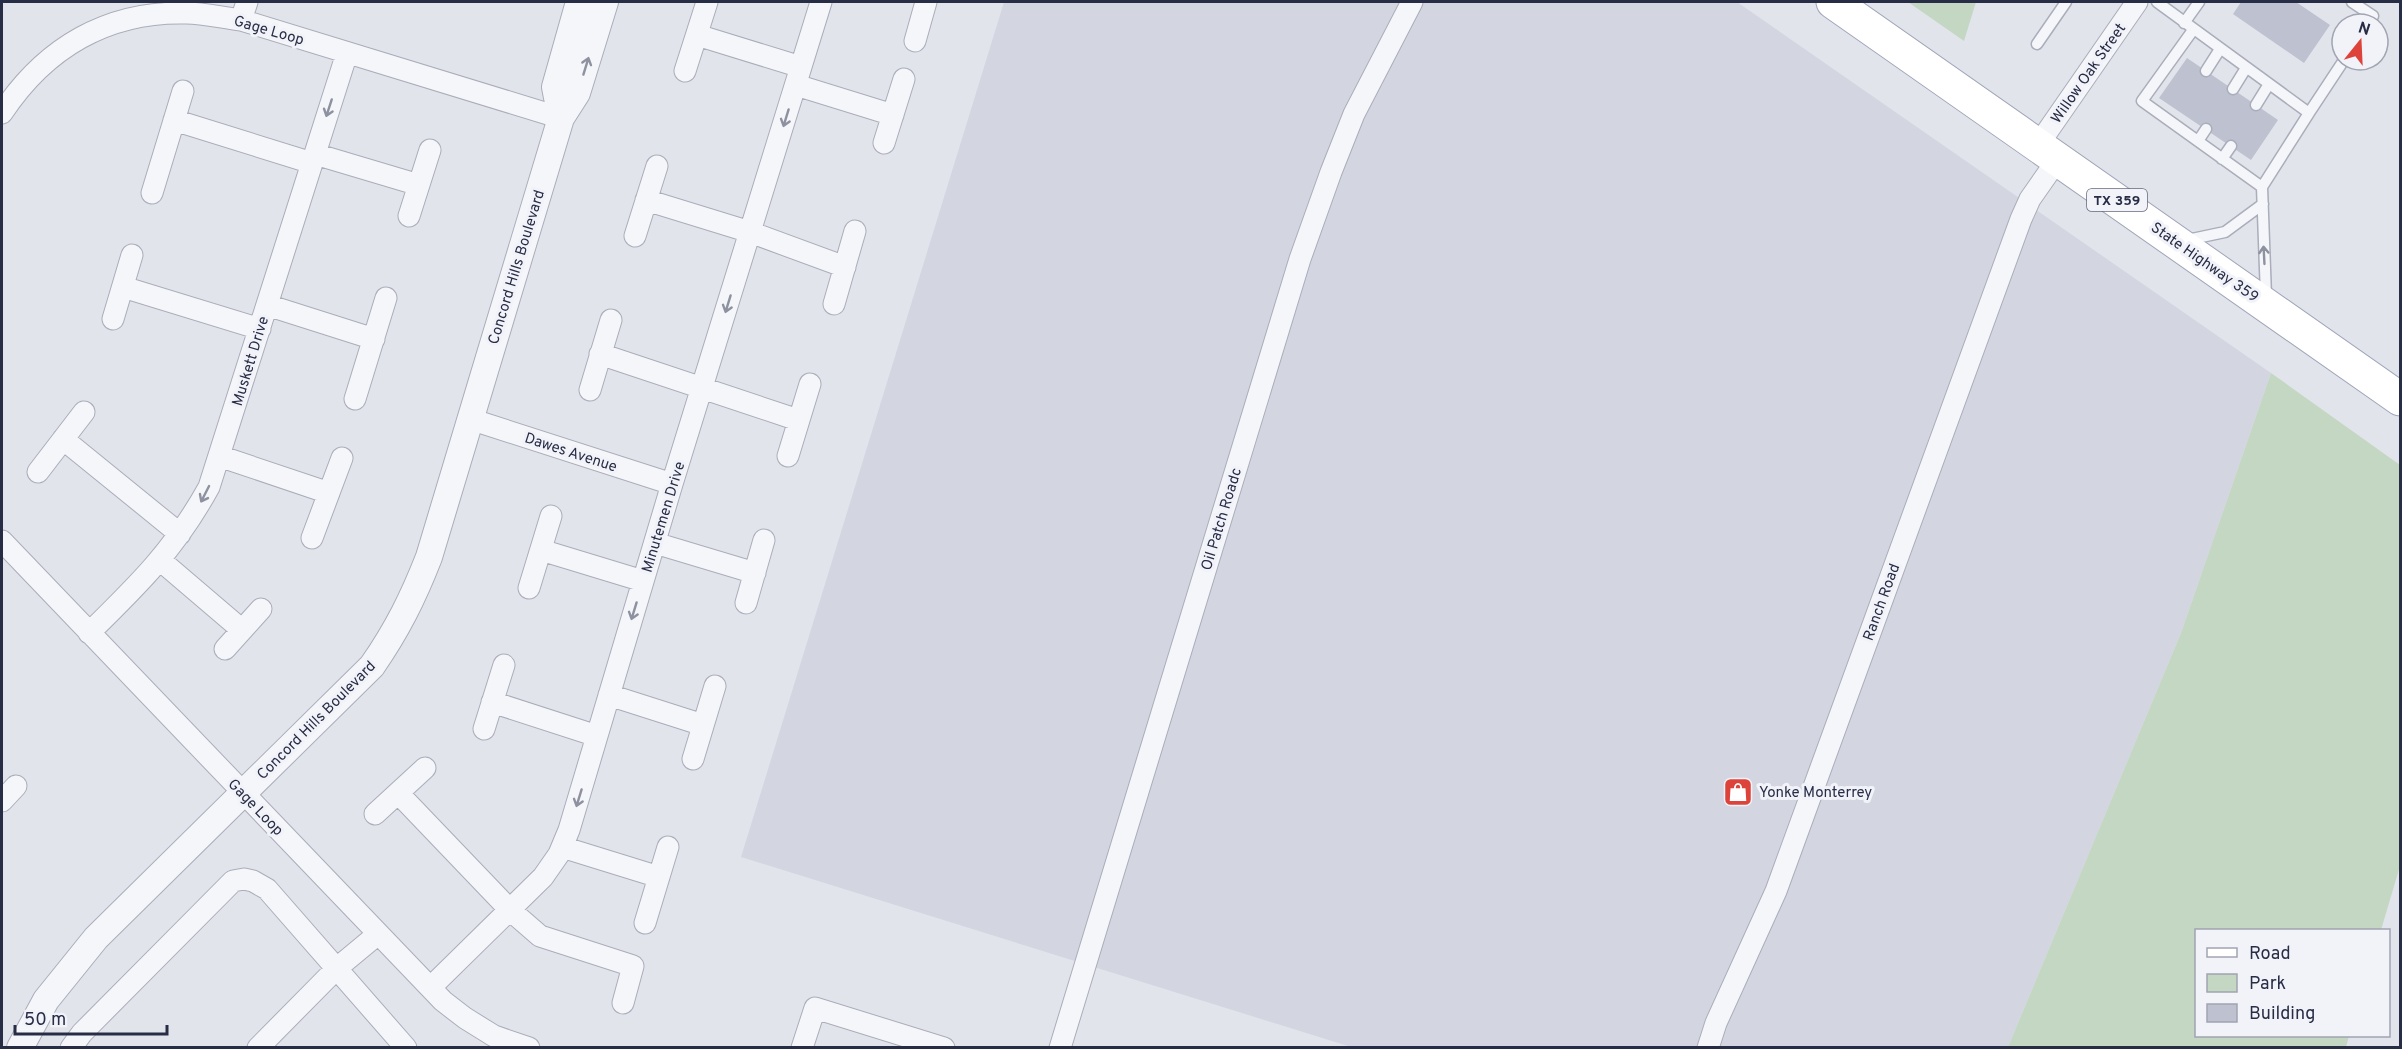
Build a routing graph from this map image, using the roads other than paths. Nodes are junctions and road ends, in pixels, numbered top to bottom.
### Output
1 (579, 2) edge
2 (605, 2) edge
3 (707, 2) edge
4 (821, 2) edge
5 (926, 2) edge
6 (1412, 2) edge
7 (1833, 2) edge
8 (2066, 2) edge
9 (2137, 2) edge
10 (2157, 2) edge
11 (2199, 2) edge
12 (2352, 2) edge
13 (150, 8) edge
14 (244, 11) edge
15 (2367, 12) edge
16 (2188, 26) junction
17 (697, 35) junction
18 (915, 41) dead end
19 (2037, 44) dead end
20 (2220, 49) junction
21 (347, 53) junction
22 (2246, 68) junction
23 (2206, 71) dead end
24 (685, 72) dead end
25 (2336, 72) edge
26 (798, 76) junction
27 (904, 79) dead end
28 (2269, 84) junction
29 (2233, 89) dead end
30 (183, 91) dead end
31 (5, 98) edge
32 (2256, 105) dead end
33 (2179, 111) dead end
34 (2309, 113) junction
35 (893, 115) junction
36 (561, 118) junction
37 (174, 120) junction
38 (2172, 122) junction
39 (2206, 129) dead end
40 (2198, 141) junction
41 (884, 143) dead end
42 (2230, 146) dead end
43 (430, 150) dead end
44 (2048, 152) junction
45 (313, 158) junction
46 (2222, 159) junction
47 (657, 166) dead end
48 (419, 185) junction
49 (2262, 187) junction
50 (153, 193) dead end
51 (646, 200) junction
52 (2263, 204) junction
53 (409, 216) dead end
54 (855, 231) dead end
55 (750, 232) junction
56 (635, 236) dead end
57 (2176, 242) junction
58 (132, 255) dead end
59 (845, 267) junction
60 (123, 287) junction
61 (386, 298) dead end
62 (834, 304) dead end
63 (267, 306) junction
64 (2267, 306) junction
65 (113, 319) dead end
66 (610, 320) dead end
67 (260, 329) junction
68 (374, 339) junction
69 (600, 354) junction
70 (810, 384) dead end
71 (702, 389) junction
72 (590, 390) dead end
73 (355, 399) dead end
74 (2400, 399) edge
75 (84, 412) dead end
76 (470, 419) junction
77 (798, 420) junction
78 (63, 440) junction
79 (219, 456) junction
80 (788, 456) dead end
81 (342, 458) dead end
82 (38, 472) dead end
83 (672, 484) junction
84 (329, 493) junction
85 (551, 516) dead end
86 (180, 534) junction
87 (312, 538) dead end
88 (764, 540) dead end
89 (2, 541) edge
90 (655, 543) junction
91 (540, 550) junction
92 (160, 560) junction
93 (755, 573) junction
94 (644, 581) junction
95 (529, 588) dead end
96 (746, 603) dead end
97 (261, 609) dead end
98 (242, 630) junction
99 (89, 633) junction
100 (225, 650) dead end
101 (504, 665) dead end
102 (715, 686) dead end
103 (609, 695) junction
104 (492, 702) junction
105 (704, 725) junction
106 (484, 729) dead end
107 (597, 736) junction
108 (693, 759) dead end
109 (425, 768) dead end
110 (242, 793) junction
111 (398, 793) junction
112 (375, 814) dead end
113 (562, 847) junction
114 (668, 847) dead end
115 (659, 877) junction
116 (510, 910) junction
117 (645, 922) dead end
118 (378, 933) junction
119 (338, 969) junction
120 (431, 987) junction
121 (623, 1003) dead end
122 (21, 1047) edge
123 (71, 1047) edge
124 (258, 1047) edge
125 (406, 1047) edge
126 (529, 1047) edge
127 (802, 1047) edge
128 (944, 1047) edge
129 (1060, 1047) edge
130 (1708, 1047) edge

1 - 36 street, Concord Hills Boulevard
36 -> 2 street, Concord Hills Boulevard
3 - 17 street
4 - 26 street, Minutemen Drive
5 - 18 street
6 - 129 street, Oil Patch Roadc
7 - 44 main road, State Highway 359 / TX 359
8 - 19 lane
9 - 44 street, Willow Oak Street
10 - 16 lane
11 - 16 lane
12 - 15 lane
13 - 14 street, Gage Loop
13 - 31 street, Gage Loop
14 - 21 street, Gage Loop
16 - 20 lane
16 - 38 lane
17 - 24 street
17 - 26 street
20 - 22 lane
20 - 23 lane
21 - 36 street, Gage Loop
21 -> 45 street, Muskett Drive
22 - 28 lane
22 - 29 lane
25 - 34 lane
26 - 35 street
26 -> 55 street, Minutemen Drive
27 - 35 street
28 - 32 lane
28 - 34 lane
30 - 37 street
33 - 38 lane
34 - 49 lane
35 - 41 street
36 - 76 street, Concord Hills Boulevard
37 - 45 street
37 - 50 street
38 - 40 lane
39 - 40 lane
40 - 46 lane
42 - 46 lane
43 - 48 street
44 - 57 main road, State Highway 359 / TX 359
44 - 130 street, Ranch Road
45 - 48 street
45 - 63 street, Muskett Drive
46 - 49 lane
47 - 51 street
48 - 53 street
49 - 52 lane
51 - 55 street
51 - 56 street
52 - 57 lane
64 -> 52 lane
54 - 59 street
55 - 59 street
55 -> 71 street, Minutemen Drive
57 - 64 main road, State Highway 359 / TX 359
58 - 60 street
59 - 62 street
60 - 65 street
60 - 67 street
61 - 68 street
63 - 67 street, Muskett Drive
63 - 68 street
64 - 74 main road, State Highway 359 / TX 359
66 - 69 street
67 - 79 street, Muskett Drive
68 - 73 street
69 - 71 street
69 - 72 street
70 - 77 street
71 - 77 street
71 - 83 street, Minutemen Drive
75 - 78 street
76 - 83 street, Dawes Avenue
76 - 110 street, Concord Hills Boulevard
77 - 80 street
78 - 82 street
78 - 86 street
79 - 84 street
79 -> 86 street, Muskett Drive
81 - 84 street
83 - 90 street, Minutemen Drive
84 - 87 street
85 - 91 street
86 - 92 street, Muskett Drive
88 - 93 street
89 - 99 street, Gage Loop
90 - 93 street
90 - 94 street, Minutemen Drive
91 - 94 street
91 - 95 street
92 - 98 street
92 - 99 street, Muskett Drive
93 - 96 street
94 -> 103 street, Minutemen Drive
97 - 98 street
98 - 100 street
99 - 110 street, Gage Loop
101 - 104 street
102 - 105 street
103 - 105 street
103 - 107 street, Minutemen Drive
104 - 106 street
104 - 107 street
105 - 108 street
107 -> 113 street, Minutemen Drive
109 - 111 street
110 - 118 street, Gage Loop
110 - 122 street, Concord Hills Boulevard
111 - 112 street
111 - 116 street
113 - 115 street
113 - 116 street, Minutemen Drive
114 - 115 street
115 - 117 street
116 - 120 street, Minutemen Drive
116 - 121 street
118 - 119 street
118 - 120 street, Gage Loop
119 - 123 street
119 - 124 street
119 - 125 street
120 - 126 street, Gage Loop
127 - 128 street

